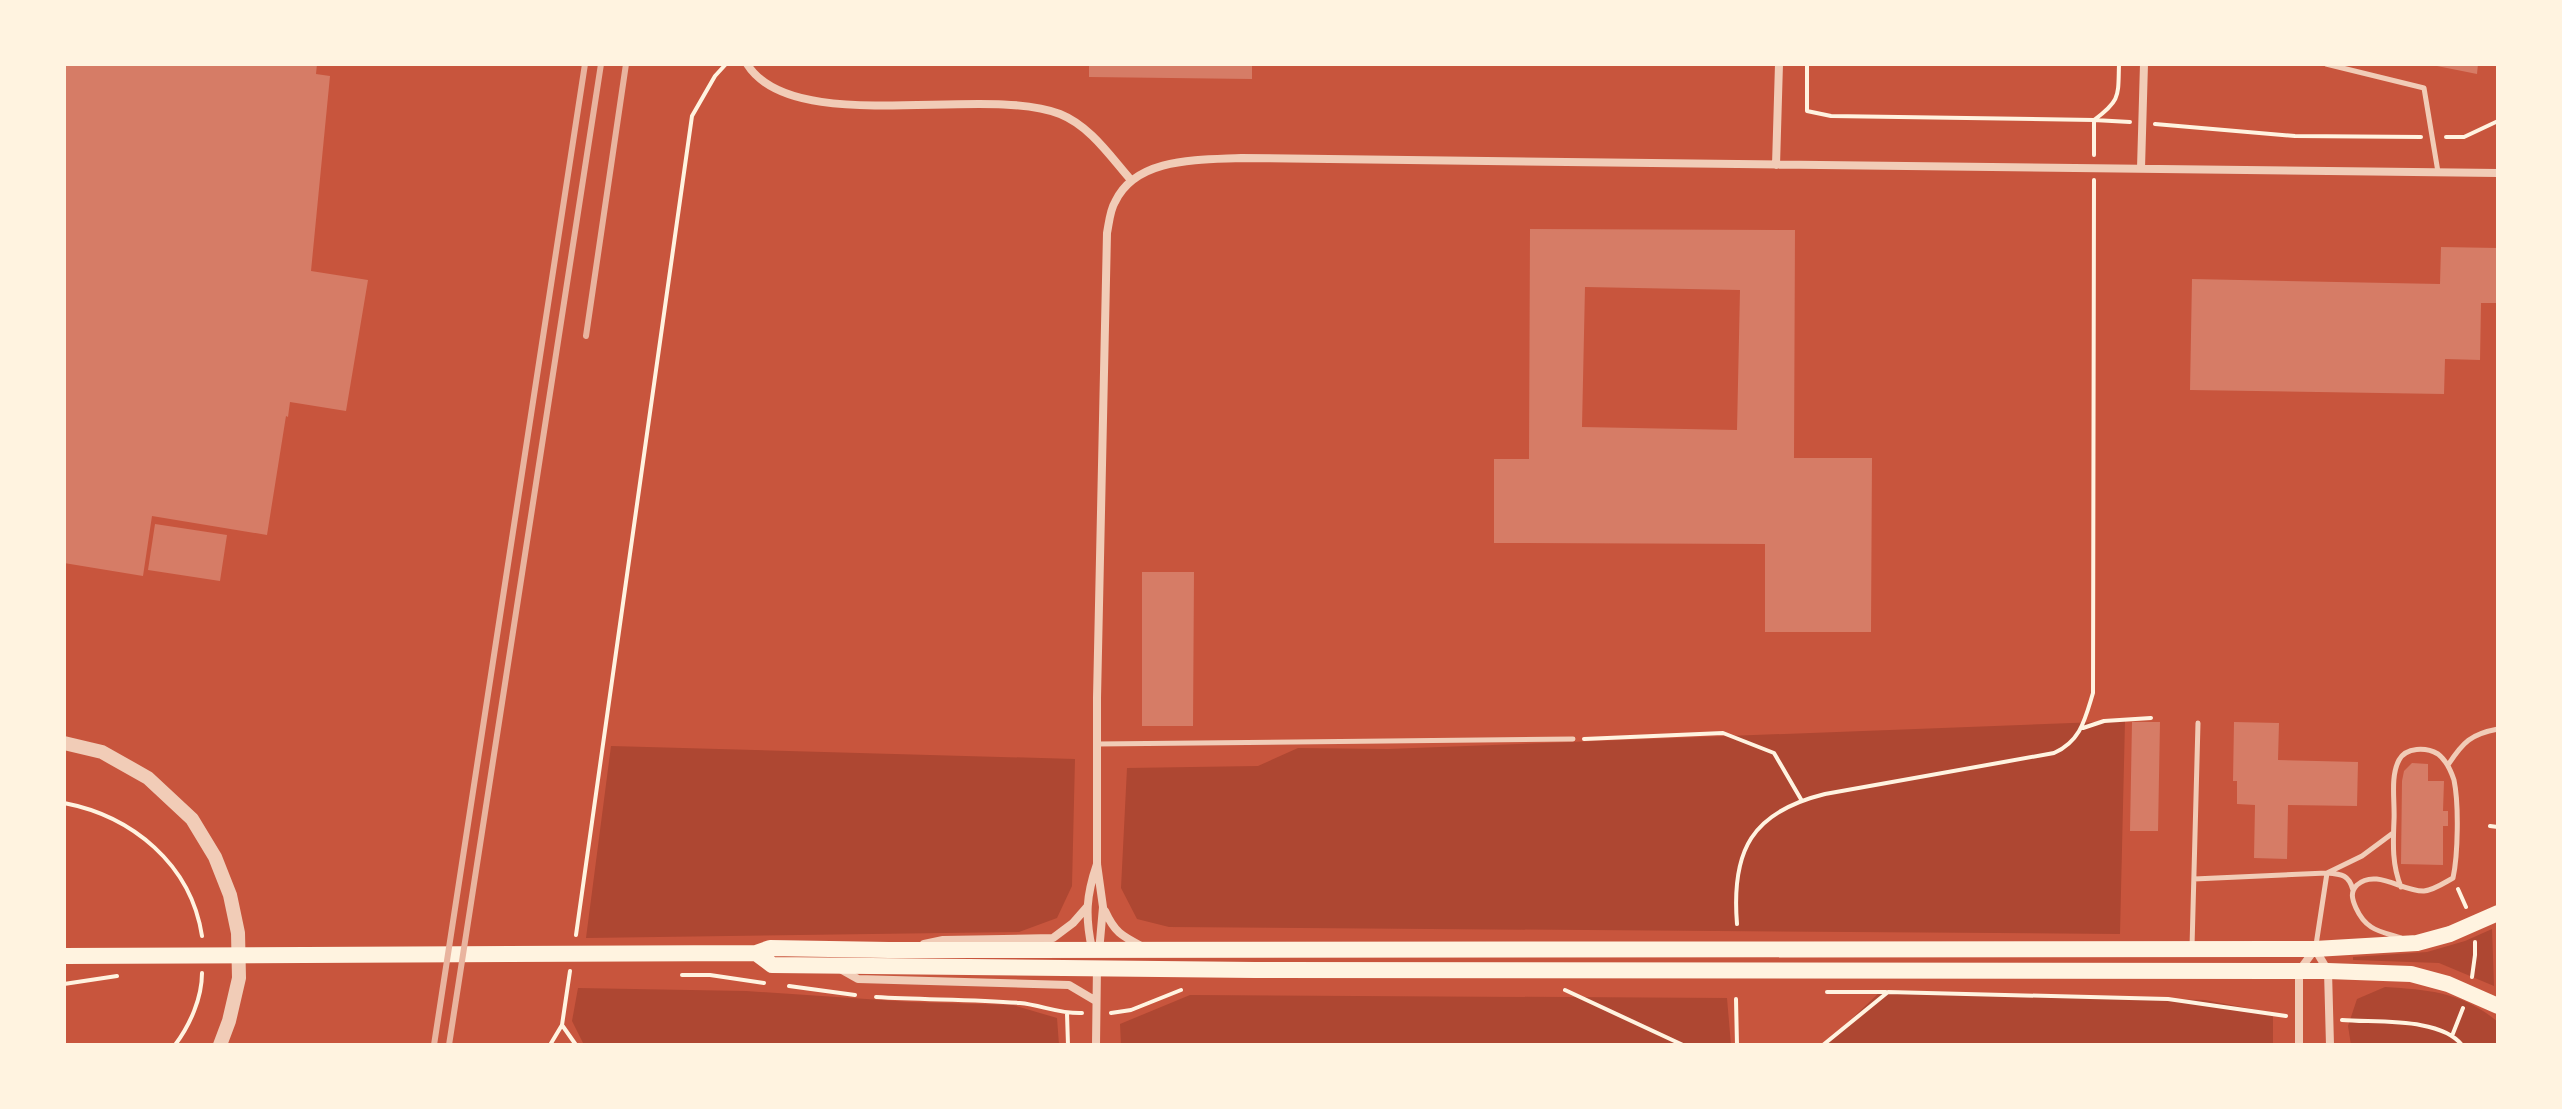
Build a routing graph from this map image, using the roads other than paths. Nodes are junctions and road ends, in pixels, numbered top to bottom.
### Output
1 (747, 64) edge
2 (1779, 64) edge
3 (2144, 64) edge
4 (2326, 64) edge
5 (1776, 165) junction
6 (2141, 168) junction
7 (2438, 172) junction
8 (2498, 173) edge
9 (1131, 180) junction
10 (2198, 723) dead end
11 (2498, 729) edge
12 (1573, 739) road end
13 (64, 743) edge
14 (1097, 744) junction
15 (2448, 765) junction
16 (2393, 833) junction
17 (1097, 864) junction
18 (2327, 873) junction
19 (2194, 879) junction
20 (2401, 887) junction
21 (2353, 890) junction
22 (1087, 907) junction
23 (1103, 907) junction
24 (2498, 913) edge
25 (2417, 943) junction
26 (2192, 948) junction
27 (897, 949) junction
28 (1096, 949) junction
29 (1148, 949) junction
30 (2315, 949) junction
31 (756, 953) junction
32 (64, 956) edge
33 (834, 966) junction
34 (1096, 969) junction
35 (2299, 971) junction
36 (2328, 971) junction
37 (1096, 1001) junction
38 (2498, 1006) edge
39 (220, 1045) edge
40 (1096, 1045) edge
41 (2299, 1045) edge
42 (2330, 1045) edge

1 - 9 street
2 - 5 street
3 - 6 street
4 - 7 lane
5 - 6 street
5 - 9 street
6 - 7 street
7 - 8 street
9 - 14 street
10 - 19 lane
11 - 15 lane
12 - 14 lane
13 - 39 street
14 - 17 street
15 - 16 lane
15 - 20 lane
16 - 18 lane
16 - 20 lane
17 - 22 street
17 - 23 street
18 - 19 lane
18 - 21 lane
18 - 30 lane
19 - 26 lane
20 - 21 lane
21 - 25 lane
22 - 27 street
22 - 28 street
23 - 28 street
23 - 29 street
24 - 25 main road
25 - 30 main road
26 - 29 main road
26 - 30 main road
27 - 28 main road
27 - 31 main road
28 - 29 main road
28 - 34 street
30 - 35 street
30 - 36 street
31 - 32 main road
31 - 33 main road
33 - 34 main road
33 - 37 street
34 - 35 main road
34 - 37 street
35 - 36 main road
35 - 41 street
36 - 38 main road
36 - 42 street
37 - 40 street

